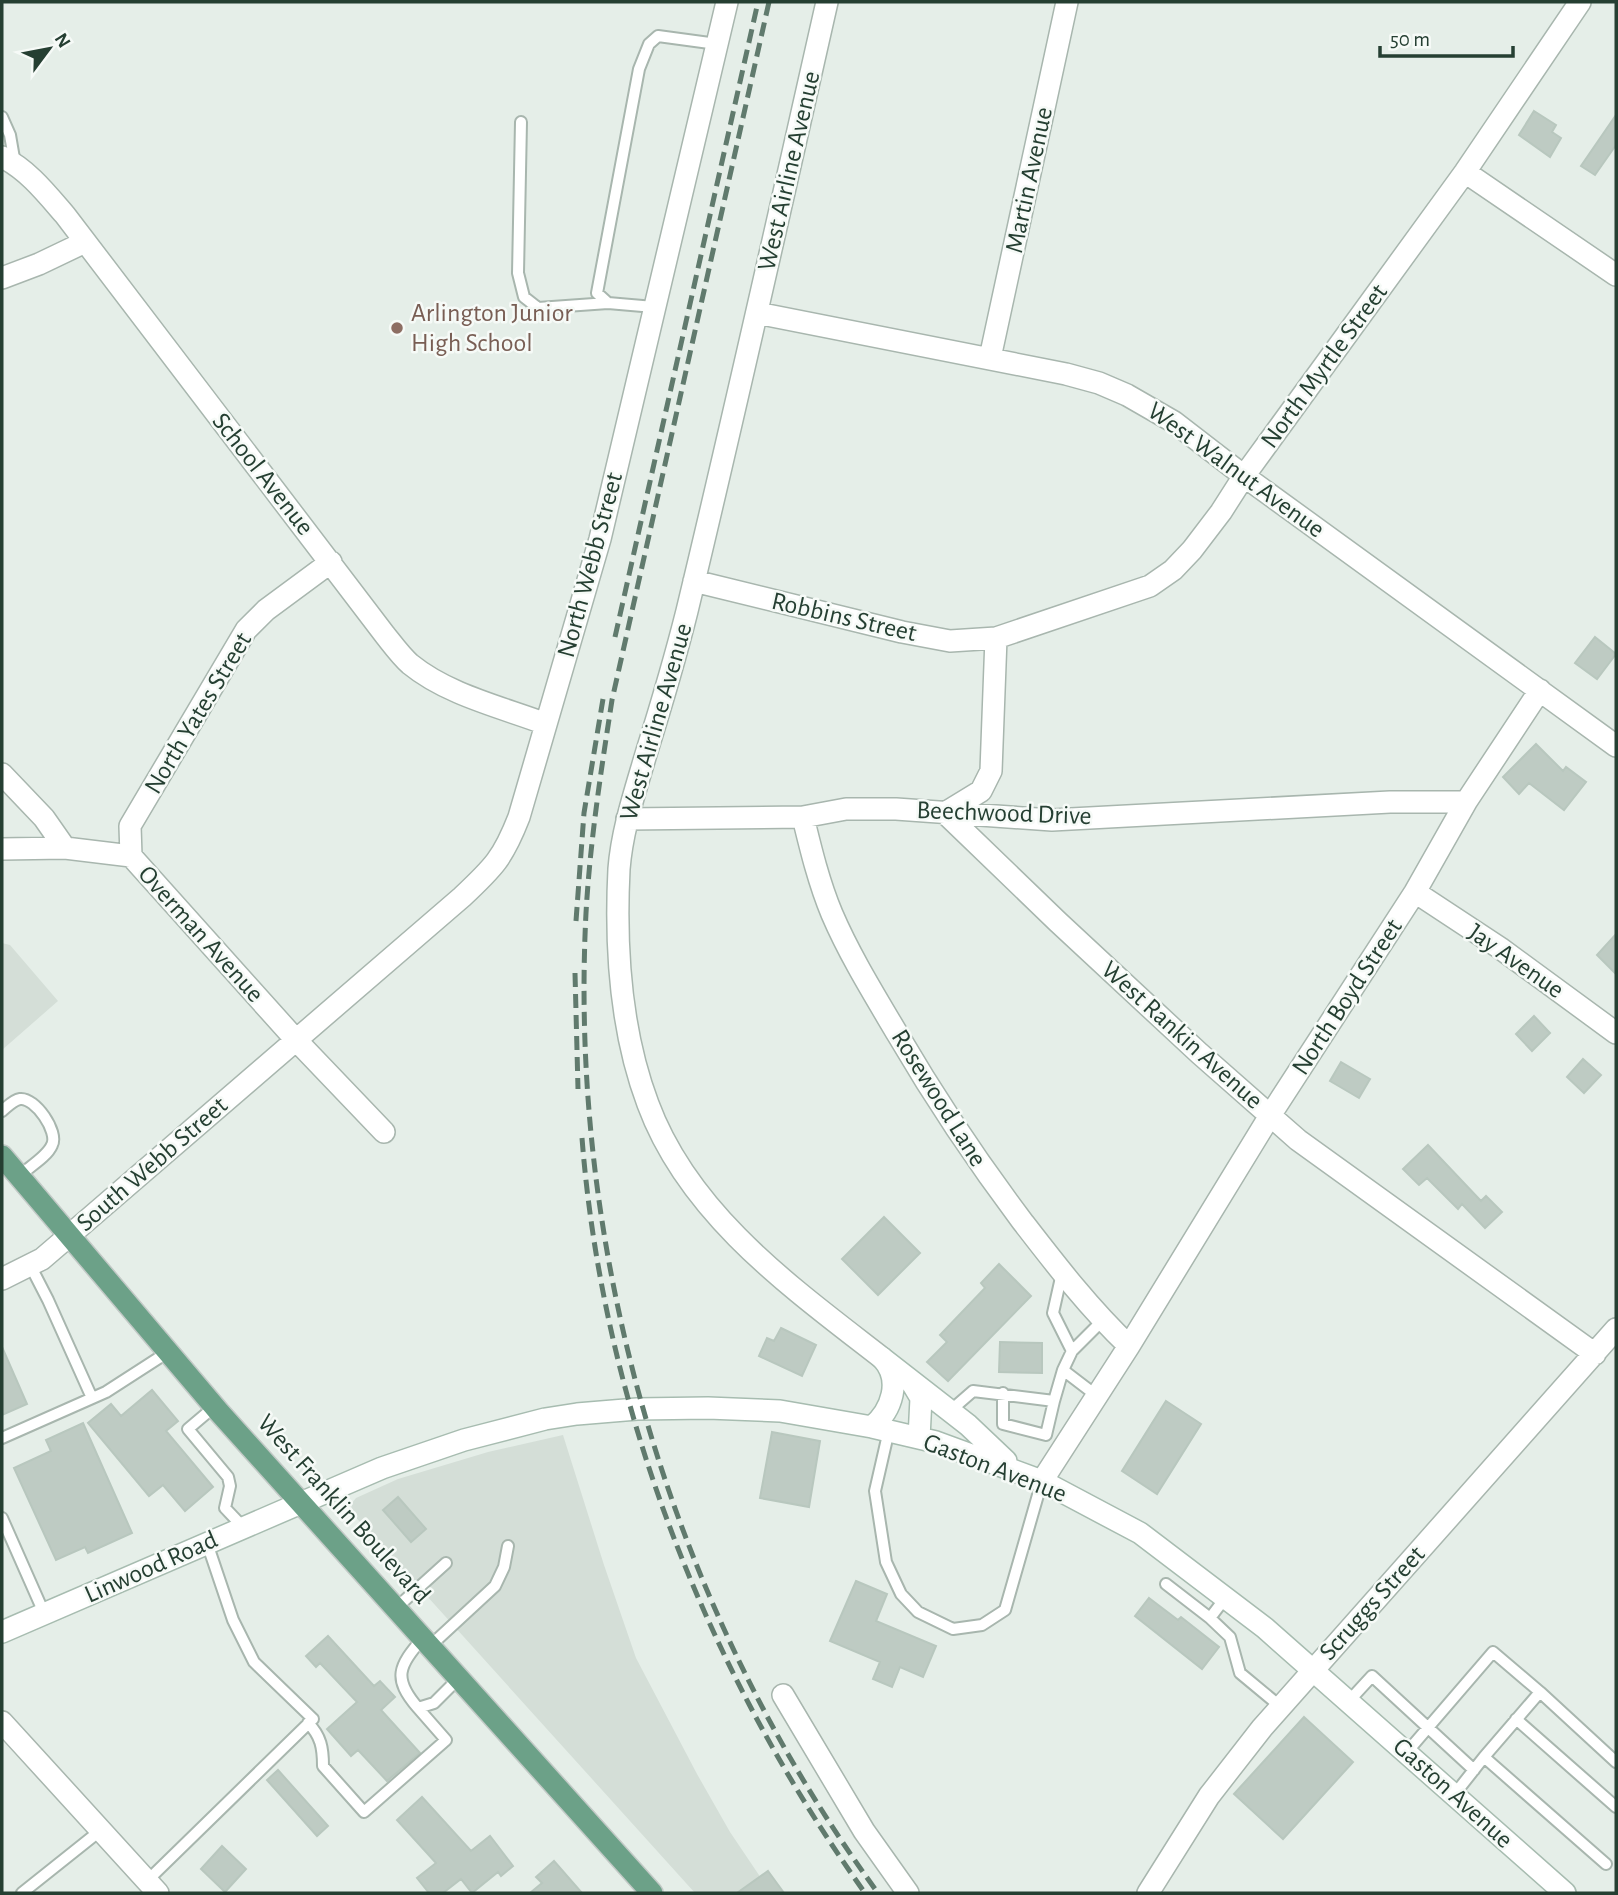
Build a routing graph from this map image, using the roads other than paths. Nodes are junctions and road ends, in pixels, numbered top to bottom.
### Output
1 (727, 2) edge
2 (827, 2) edge
3 (1067, 2) edge
4 (1580, 2) edge
5 (717, 44) junction
6 (2, 117) edge
7 (521, 122) dead end
8 (13, 163) edge
9 (1465, 172) junction
10 (85, 242) junction
11 (1616, 275) edge
12 (2, 278) edge
13 (608, 303) junction
14 (654, 307) junction
15 (757, 313) junction
16 (990, 358) junction
17 (1244, 476) junction
18 (331, 562) junction
19 (694, 581) junction
20 (996, 638) junction
21 (1540, 690) junction
22 (546, 724) junction
23 (1616, 746) edge
24 (2, 774) edge
25 (1466, 802) junction
26 (945, 813) junction
27 (803, 817) junction
28 (627, 819) junction
29 (65, 848) junction
30 (2, 849) edge
31 (131, 856) junction
32 (1415, 892) junction
33 (1616, 1033) edge
34 (296, 1040) junction
35 (2, 1111) edge
36 (1271, 1114) junction
37 (384, 1132) dead end
38 (2, 1156) edge
39 (19, 1176) junction
40 (70, 1235) junction
41 (30, 1265) junction
42 (1062, 1273) junction
43 (2, 1279) edge
44 (1102, 1321) junction
45 (1616, 1329) edge
46 (1129, 1346) junction
47 (1072, 1351) junction
48 (168, 1352) junction
49 (1595, 1354) junction
50 (882, 1358) junction
51 (1063, 1370) junction
52 (910, 1380) junction
53 (1003, 1393) junction
54 (1097, 1396) junction
55 (92, 1398) junction
56 (1054, 1401) junction
57 (214, 1407) junction
58 (950, 1411) junction
59 (1003, 1424) junction
60 (880, 1428) junction
61 (1046, 1435) junction
62 (2, 1438) edge
63 (919, 1438) junction
64 (1066, 1443) junction
65 (994, 1452) junction
66 (1021, 1473) junction
67 (1042, 1481) junction
68 (301, 1502) junction
69 (2, 1518) edge
70 (243, 1527) junction
71 (206, 1542) junction
72 (508, 1546) dead end
73 (446, 1563) dead end
74 (1166, 1584) dead end
75 (1226, 1597) junction
76 (395, 1609) junction
77 (44, 1613) junction
78 (1210, 1618) junction
79 (2, 1632) edge
80 (426, 1643) junction
81 (1313, 1669) junction
82 (458, 1679) junction
83 (1540, 1692) junction
84 (783, 1695) dead end
85 (1349, 1701) junction
86 (1281, 1707) junction
87 (418, 1708) junction
88 (1516, 1719) junction
89 (2, 1722) edge
90 (308, 1723) junction
91 (1428, 1726) junction
92 (1407, 1752) junction
93 (1484, 1757) junction
94 (1616, 1762) edge
95 (1474, 1770) junction
96 (1454, 1796) junction
97 (1616, 1807) edge
98 (101, 1830) junction
99 (1606, 1864) dead end
100 (153, 1887) edge
101 (22, 1893) edge
102 (652, 1893) edge
103 (908, 1893) edge
104 (1148, 1893) edge
105 (1565, 1893) edge

1 - 5 street, North Webb Street
2 - 15 street, West Airline Avenue
3 - 16 street, Martin Avenue
4 - 9 street, North Myrtle Street
5 - 13 lane
5 - 14 street, North Webb Street
6 - 8 lane
7 - 13 lane
8 - 10 street, School Avenue
9 - 11 street
9 - 17 street, North Myrtle Street
10 - 12 street
10 - 18 street, School Avenue
13 - 14 lane
14 - 22 street, North Webb Street
15 - 16 street, West Walnut Avenue
15 - 19 street, West Airline Avenue
16 - 17 street, West Walnut Avenue
17 - 20 street, North Myrtle Street
17 - 21 street, West Walnut Avenue
18 - 22 street, School Avenue
18 - 31 street, North Yates Street
19 - 20 street, Robbins Street
19 - 28 street, West Airline Avenue
20 - 26 street
21 - 23 street, West Walnut Avenue
21 - 25 street, North Boyd Street
22 - 34 street, North Webb Street
24 - 29 street
25 - 26 street, Beechwood Drive
25 - 32 street, North Boyd Street
26 - 27 street, Beechwood Drive
26 - 36 street, West Rankin Avenue
27 - 28 street, Beechwood Drive
27 - 42 street, Rosewood Lane
28 - 50 street, West Airline Avenue
29 - 30 street, Overman Avenue
29 - 31 street, Overman Avenue
31 - 34 street, Overman Avenue
32 - 33 street, Jay Avenue
32 - 36 street, North Boyd Street
34 - 37 street, Overman Avenue
34 - 40 street, South Webb Street
35 - 39 lane
36 - 46 street, North Boyd Street
36 - 49 street, West Rankin Avenue
38 - 39 main road, West Franklin Boulevard
39 - 40 main road, West Franklin Boulevard
40 - 41 street, South Webb Street
40 - 48 main road, West Franklin Boulevard
41 - 43 street, South Webb Street
41 - 55 lane
42 - 44 street, Rosewood Lane
42 - 47 lane
44 - 46 street, Rosewood Lane
44 - 47 lane
45 - 49 street, Scruggs Street
46 - 54 street, North Boyd Street
47 - 51 lane
48 - 55 lane
48 - 57 main road, West Franklin Boulevard
49 - 81 street, Scruggs Street
50 - 52 street, West Airline Avenue
50 - 60 street
51 - 54 lane
51 - 56 lane
52 - 58 street, West Airline Avenue
52 - 63 street
53 - 56 lane
53 - 58 lane
53 - 59 lane
54 - 64 street, North Boyd Street
55 - 62 lane
56 - 61 lane
57 - 68 main road, West Franklin Boulevard
57 - 70 lane
58 - 65 street, West Airline Avenue
59 - 61 lane
59 - 65 lane
60 - 63 street, Gaston Avenue
60 - 67 lane
60 - 68 street, Gaston Avenue
61 - 64 lane
63 - 66 street, Gaston Avenue
64 - 67 street, North Boyd Street
65 - 66 street, West Airline Avenue
66 - 67 street, Gaston Avenue
67 - 75 street, Gaston Avenue
68 - 70 street, Linwood Road
68 - 76 main road, West Franklin Boulevard
69 - 77 lane
70 - 71 street, Linwood Road
71 - 77 street, Linwood Road
71 - 90 lane
72 - 80 lane
73 - 76 lane
74 - 78 lane
75 - 78 lane
75 - 81 street, Gaston Avenue
76 - 80 main road, West Franklin Boulevard
77 - 79 street, Linwood Road
78 - 86 lane
80 - 82 main road, West Franklin Boulevard
80 - 87 lane
81 - 85 street, Gaston Avenue
81 - 86 street, Scruggs Street
82 - 87 lane
82 - 102 main road, West Franklin Boulevard
83 - 88 lane
83 - 91 lane
83 - 94 lane
84 - 103 street
85 - 91 lane
85 - 92 street, Gaston Avenue
86 - 104 street, Scruggs Street
87 - 90 lane
88 - 93 lane
88 - 97 lane
89 - 98 street
90 - 100 lane
91 - 92 lane
91 - 95 lane
92 - 96 street, Gaston Avenue
93 - 95 lane
93 - 99 lane
95 - 96 lane
96 - 105 street, Gaston Avenue
98 - 100 street
98 - 101 lane

